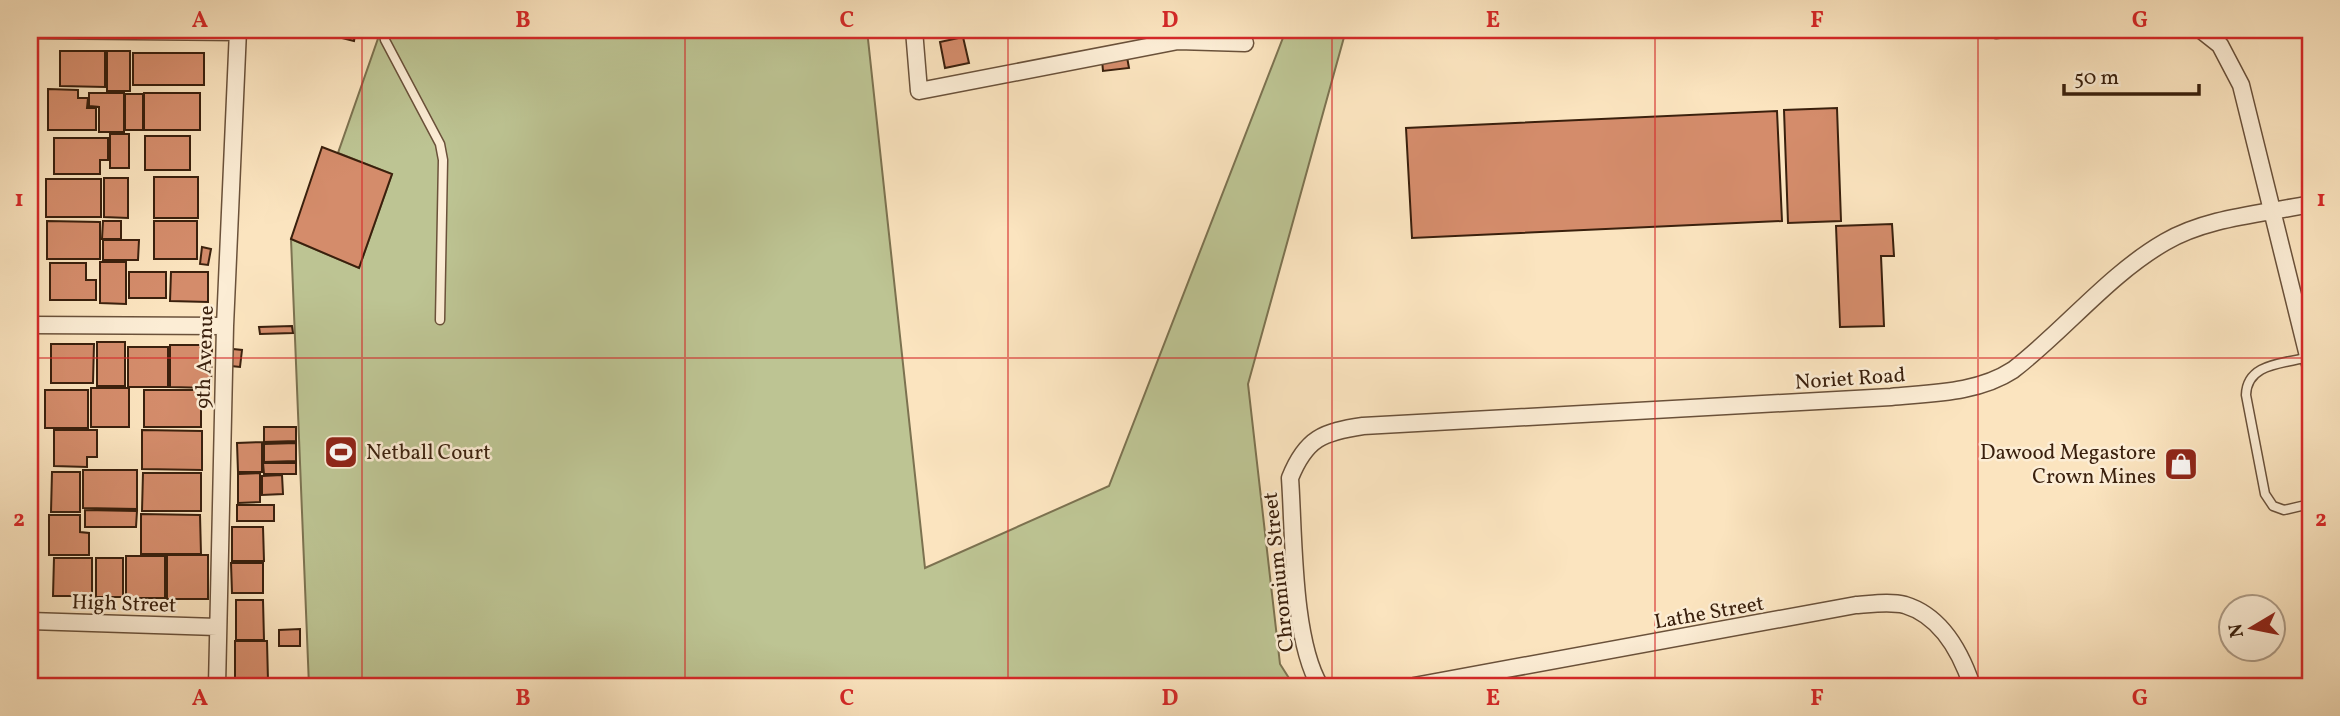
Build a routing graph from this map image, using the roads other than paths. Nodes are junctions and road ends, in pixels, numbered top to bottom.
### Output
1 (30, 30) edge
2 (383, 30) edge
3 (914, 30) edge
4 (2025, 30) edge
5 (2201, 30) edge
6 (238, 31) edge
7 (1996, 34) dead end
8 (1166, 36) edge
9 (1245, 44) dead end
10 (2310, 204) edge
11 (2275, 212) junction
12 (440, 320) dead end
13 (30, 325) edge
14 (225, 326) junction
15 (2309, 361) edge
16 (1336, 430) joint
17 (2310, 504) edge
18 (30, 621) edge
19 (217, 627) junction
20 (217, 686) edge
21 (1320, 686) edge
22 (1414, 686) edge
23 (1972, 686) edge

1 - 6 street
2 - 12 lane
3 - 8 street
4 - 7 lane
5 - 11 street
6 - 14 street, 9th Avenue
8 - 9 street
10 - 11 street, Noriet Road
11 - 15 street
11 - 16 street, Noriet Road
13 - 14 street
14 - 19 street, 9th Avenue
15 - 17 lane
16 - 21 street, Chromium Street
18 - 19 street, High Street
19 - 20 street, 9th Avenue
22 - 23 street, Lathe Street

